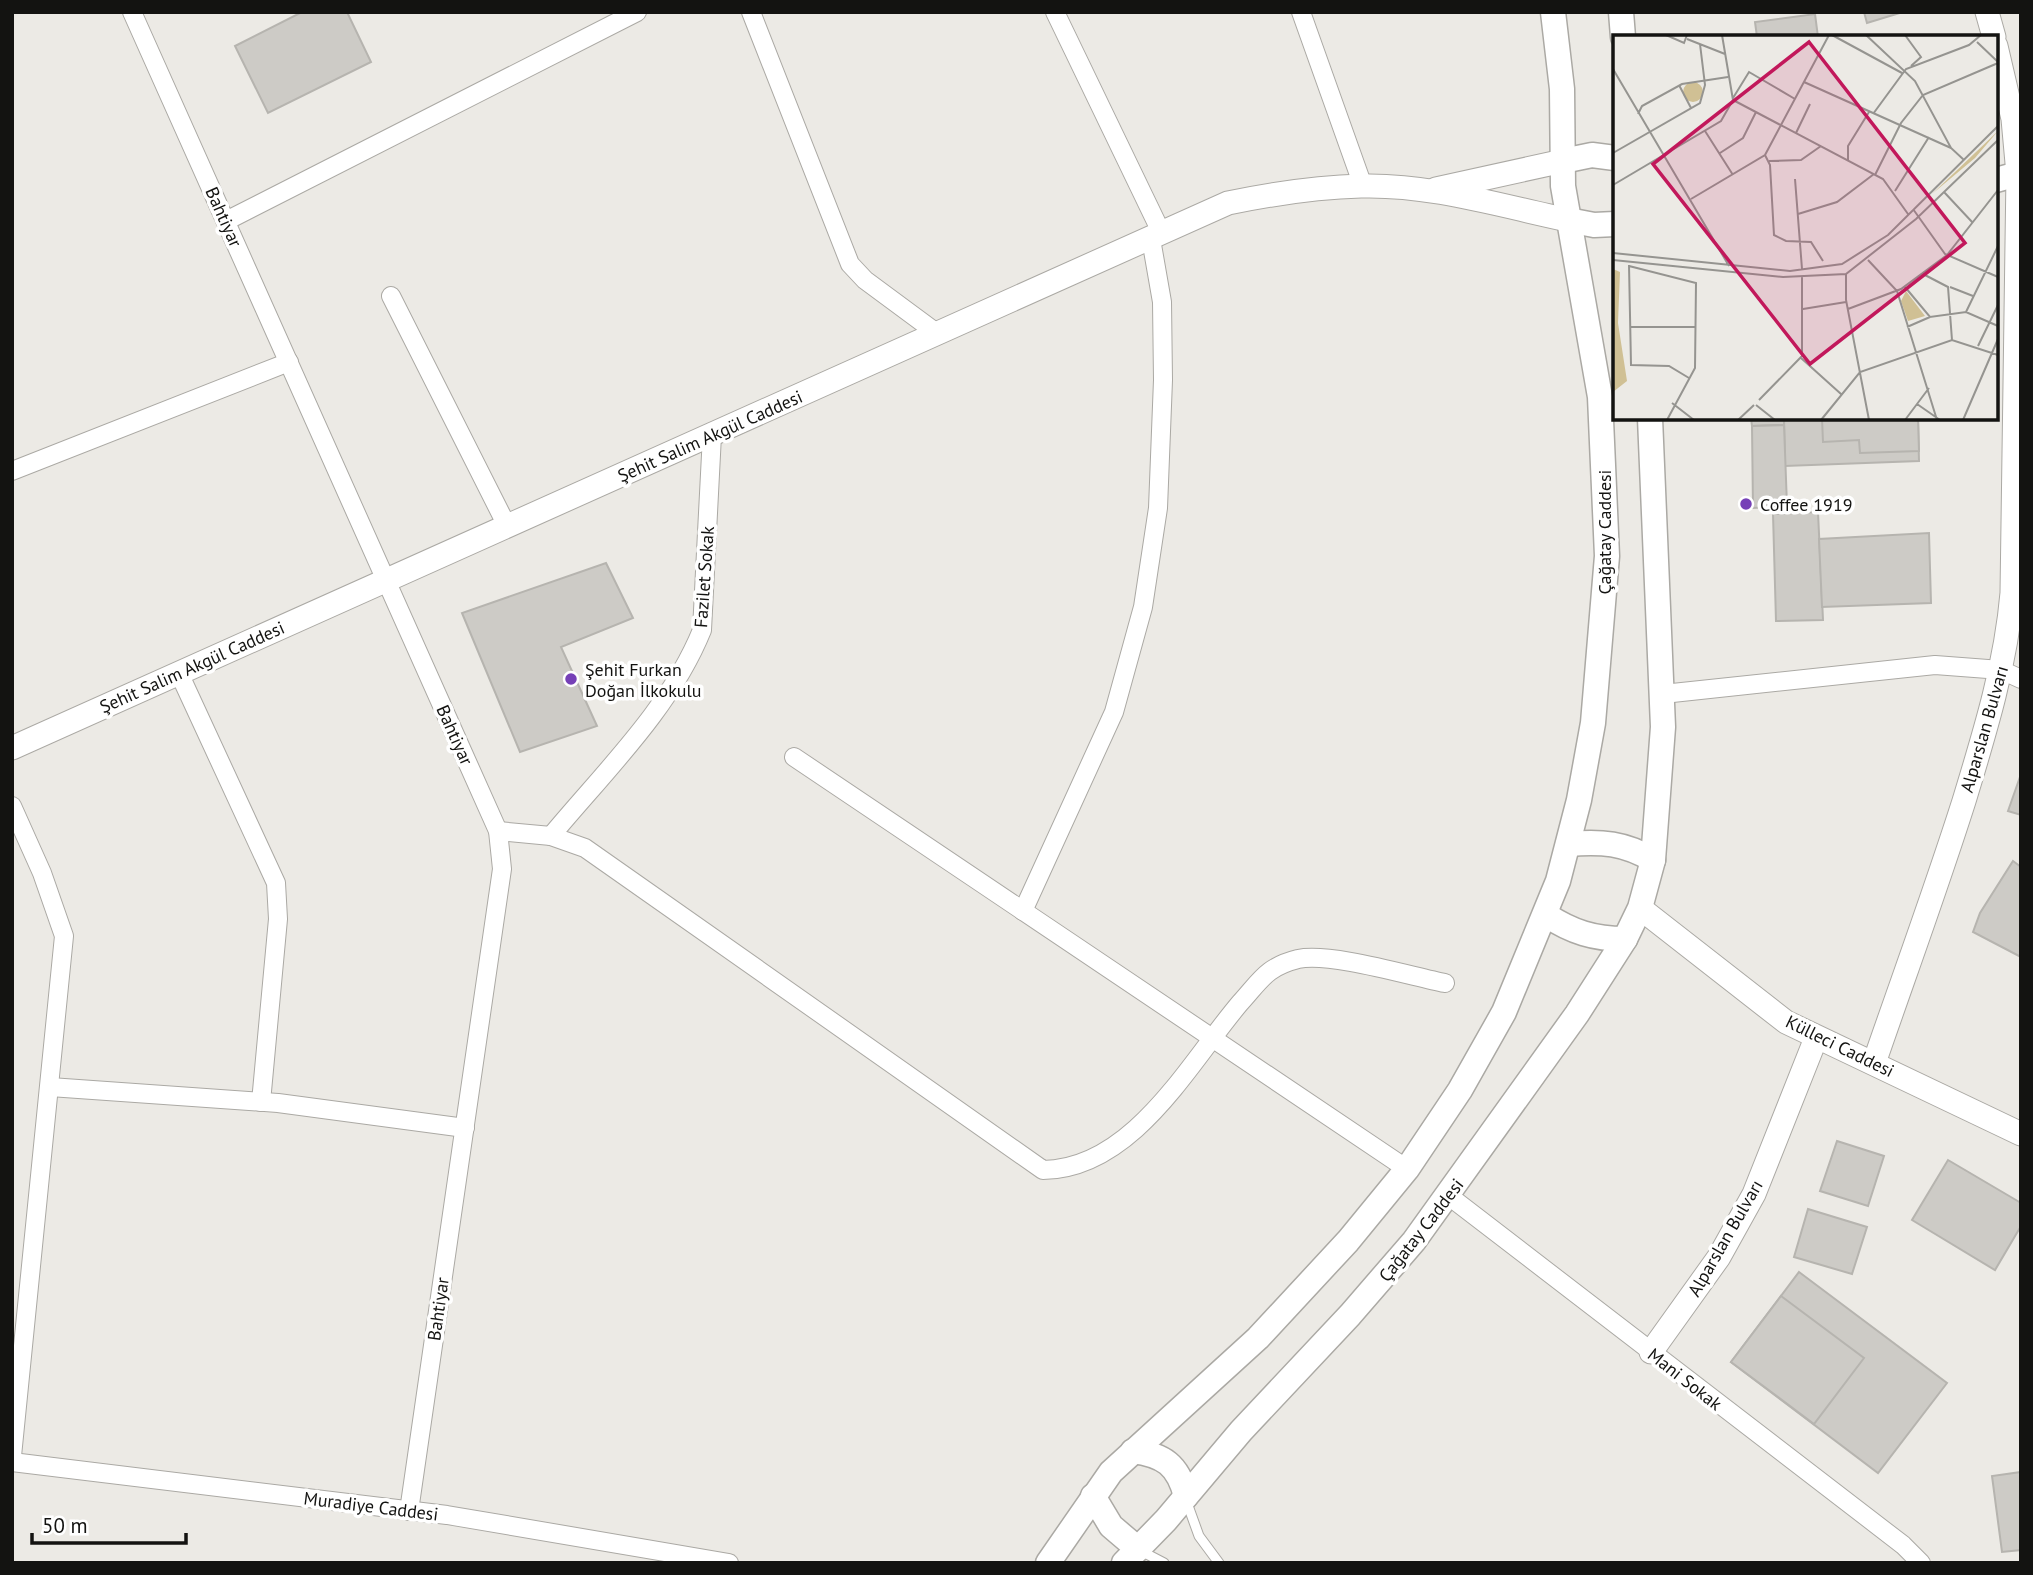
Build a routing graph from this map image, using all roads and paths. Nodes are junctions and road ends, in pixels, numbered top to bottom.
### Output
1 (132, 12) edge
2 (637, 12) edge
3 (751, 12) edge
4 (1055, 12) edge
5 (1301, 12) edge
6 (1553, 12) edge
7 (1621, 12) edge
8 (1987, 12) edge
9 (1623, 35) edge
10 (1993, 35) edge
11 (1998, 55) edge
12 (1613, 158) edge
13 (1563, 161) junction
14 (2012, 175) edge
15 (1363, 186) junction
16 (1422, 191) junction
17 (1568, 220) junction
18 (226, 221) junction
19 (1613, 224) edge
20 (1156, 236) junction
21 (391, 296) dead end
22 (938, 334) junction
23 (289, 362) junction
24 (1650, 420) edge
25 (2018, 421) edge
26 (712, 435) junction
27 (12, 471) edge
28 (508, 526) junction
29 (386, 580) junction
30 (2017, 593) edge
31 (179, 673) junction
32 (2011, 674) edge
33 (1663, 694) junction
34 (12, 748) edge
35 (794, 757) dead end
36 (12, 806) edge
37 (498, 831) junction
38 (551, 836) junction
39 (1569, 844) junction
40 (1653, 860) junction
41 (1640, 908) junction
42 (1023, 911) junction
43 (1546, 915) junction
44 (1625, 939) junction
45 (1445, 983) dead end
46 (1816, 1038) junction
47 (1212, 1039) junction
48 (1874, 1063) junction
49 (50, 1087) junction
50 (261, 1102) junction
51 (465, 1128) junction
52 (2021, 1134) edge
53 (1407, 1169) junction
54 (1449, 1196) junction
55 (1651, 1352) junction
56 (1133, 1451) junction
57 (12, 1456) edge
58 (12, 1462) edge
59 (1093, 1496) junction
60 (1186, 1496) junction
61 (409, 1511) junction
62 (1131, 1556) edge
63 (726, 1563) edge
64 (1048, 1563) edge
65 (1164, 1563) edge
66 (1220, 1563) edge
67 (1921, 1563) edge

1 - 18 street, Bahtiyar
2 - 18 street
3 - 22 street
4 - 20 street
5 - 15 street
6 - 13 main road, Çağatay Caddesi
7 - 9 main road
8 - 10 street
11 - 14 street, Alparslan Bulvarı
12 - 13 main road
13 - 16 street, Şehit Salim Akgül Caddesi
13 - 17 main road, Çağatay Caddesi
14 - 25 street, Alparslan Bulvarı
15 - 16 street, Şehit Salim Akgül Caddesi
15 - 20 street, Şehit Salim Akgül Caddesi
16 - 17 street, Şehit Salim Akgül Caddesi
17 - 19 main road
17 - 39 main road, Çağatay Caddesi
18 - 23 street, Bahtiyar
20 - 22 street, Şehit Salim Akgül Caddesi
20 - 42 street
21 - 28 street
22 - 26 street, Şehit Salim Akgül Caddesi
23 - 27 street
23 - 29 street, Bahtiyar
24 - 33 main road, Çağatay Caddesi
25 - 30 street, Alparslan Bulvarı
26 - 28 street, Şehit Salim Akgül Caddesi
26 - 38 street, Fazilet Sokak
28 - 29 street, Şehit Salim Akgül Caddesi
29 - 31 street, Şehit Salim Akgül Caddesi
29 - 37 street, Bahtiyar
30 - 32 street, Alparslan Bulvarı
31 - 34 street, Şehit Salim Akgül Caddesi
31 - 50 street
32 - 33 street
32 - 48 street, Alparslan Bulvarı
33 - 40 main road, Çağatay Caddesi
35 - 42 street
36 - 49 street
37 - 38 street
37 - 51 street, Bahtiyar
38 - 47 street
39 - 40 main road
39 - 43 main road, Çağatay Caddesi
40 - 41 main road, Çağatay Caddesi
41 - 44 main road, Çağatay Caddesi
41 - 46 street, Külleci Caddesi
42 - 47 street
43 - 44 main road
43 - 53 main road, Çağatay Caddesi
44 - 54 main road, Çağatay Caddesi
45 - 47 street
46 - 48 street, Külleci Caddesi
46 - 55 street, Alparslan Bulvarı
47 - 53 street
48 - 52 street, Külleci Caddesi
49 - 50 street
49 - 57 street
50 - 51 street
51 - 61 street, Bahtiyar
53 - 56 main road, Çağatay Caddesi
54 - 55 street, Mani Sokak
54 - 60 main road, Çağatay Caddesi
55 - 67 street, Mani Sokak
56 - 59 main road, Çağatay Caddesi
56 - 60 main road
58 - 61 street, Muradiye Caddesi
59 - 62 main road
59 - 64 main road, Çağatay Caddesi
60 - 62 main road, Çağatay Caddesi
60 - 66 lane
61 - 63 street, Muradiye Caddesi
62 - 65 lane

